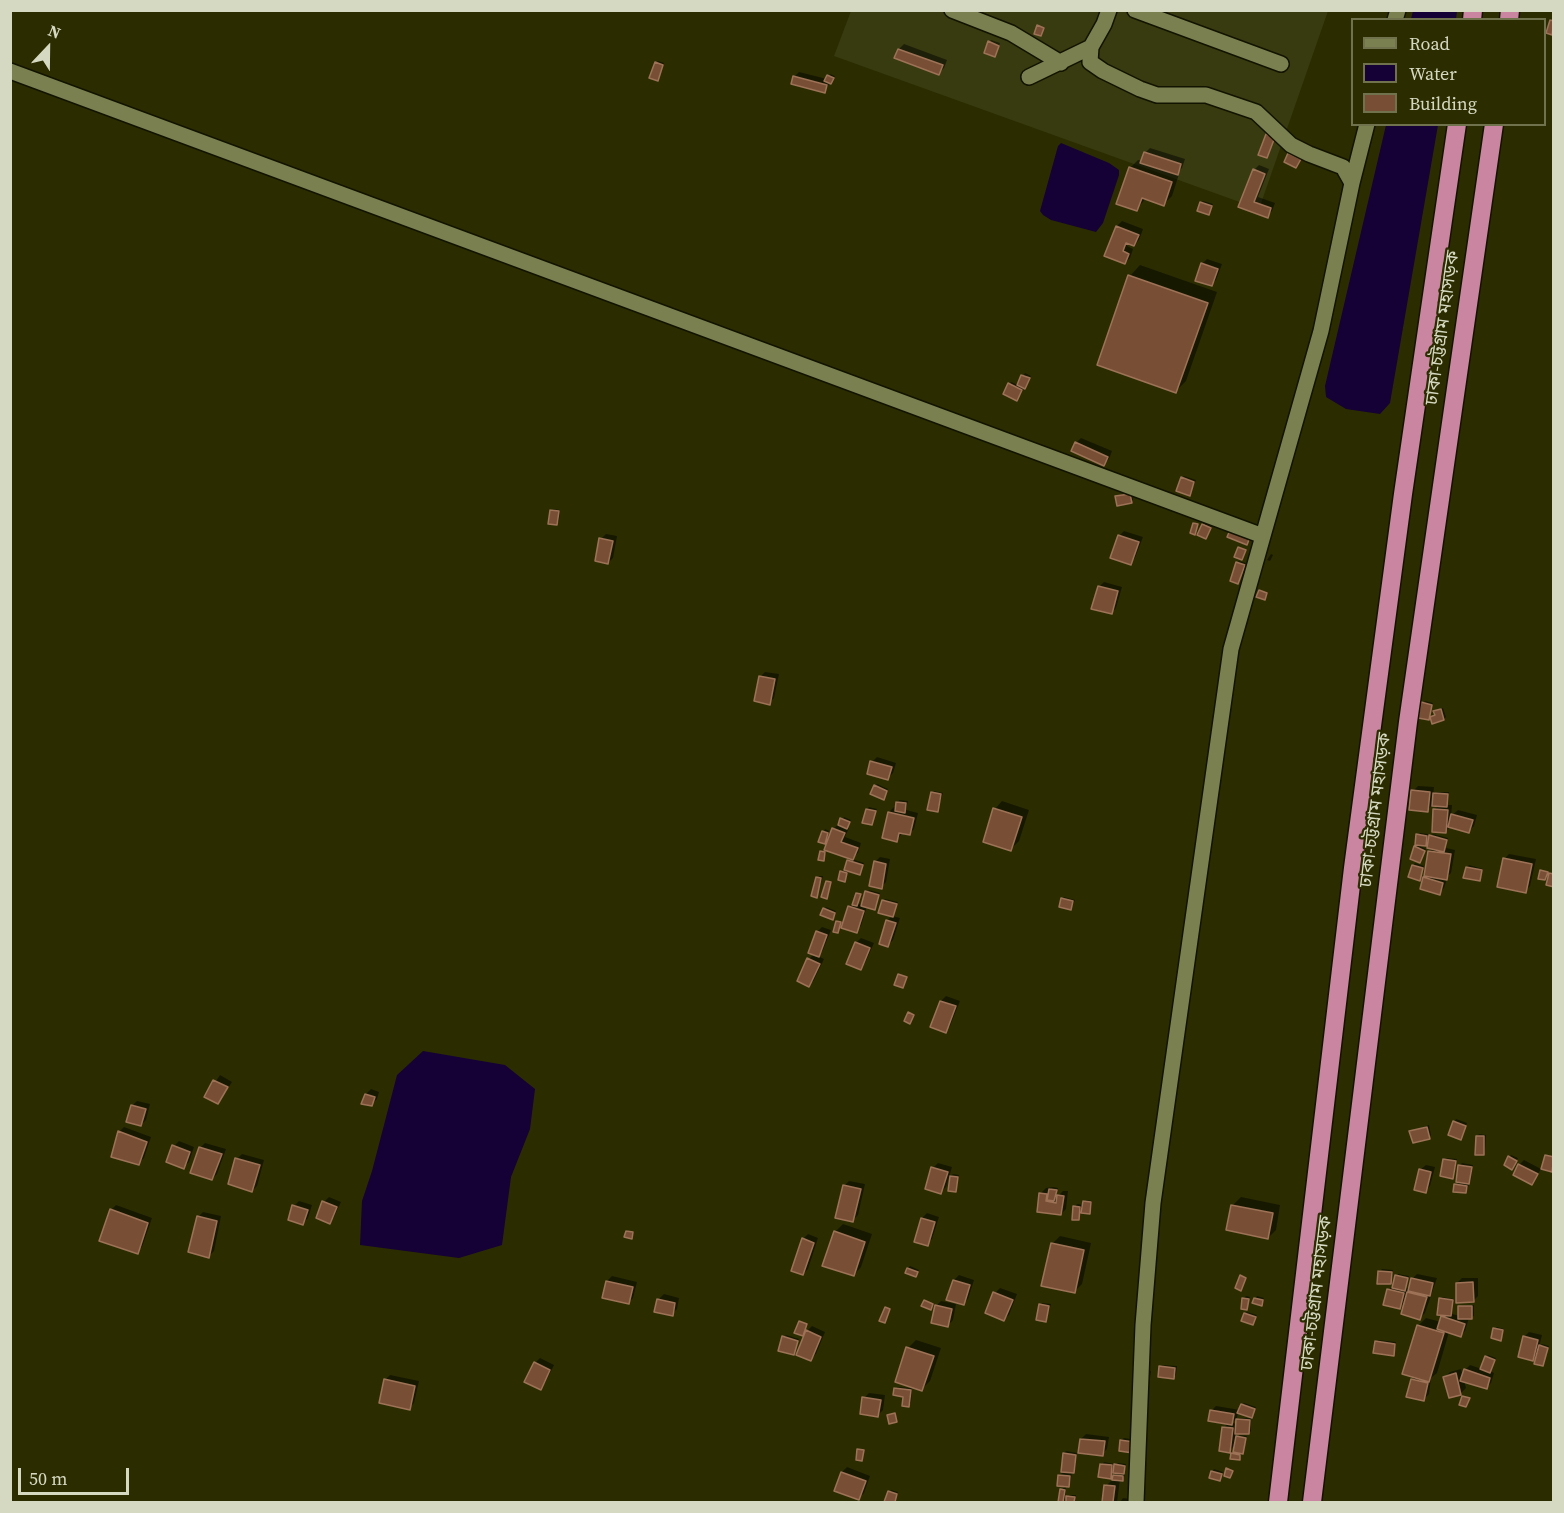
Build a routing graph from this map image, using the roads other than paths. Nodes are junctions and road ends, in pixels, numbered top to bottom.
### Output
1 (952, 10) edge
2 (1109, 10) edge
3 (1135, 10) edge
4 (1091, 48) junction
5 (1061, 63) junction
6 (1281, 63) dead end
7 (10, 71) edge
8 (1029, 77) dead end
9 (1366, 126) edge
10 (1457, 126) edge
11 (1494, 126) edge
12 (1352, 183) junction
13 (1263, 536) junction
14 (1136, 1503) edge
15 (1278, 1503) edge
16 (1312, 1503) edge

1 - 5 street
2 - 4 street
3 - 6 street
4 - 5 street
4 - 12 street
5 - 8 street
7 - 13 street
9 - 12 street
10 - 15 highway, ঢাকা-চট্টগ্রাম মহাসড়ক
11 - 16 highway, ঢাকা-চট্টগ্রাম মহাসড়ক
12 - 13 street
13 - 14 street

